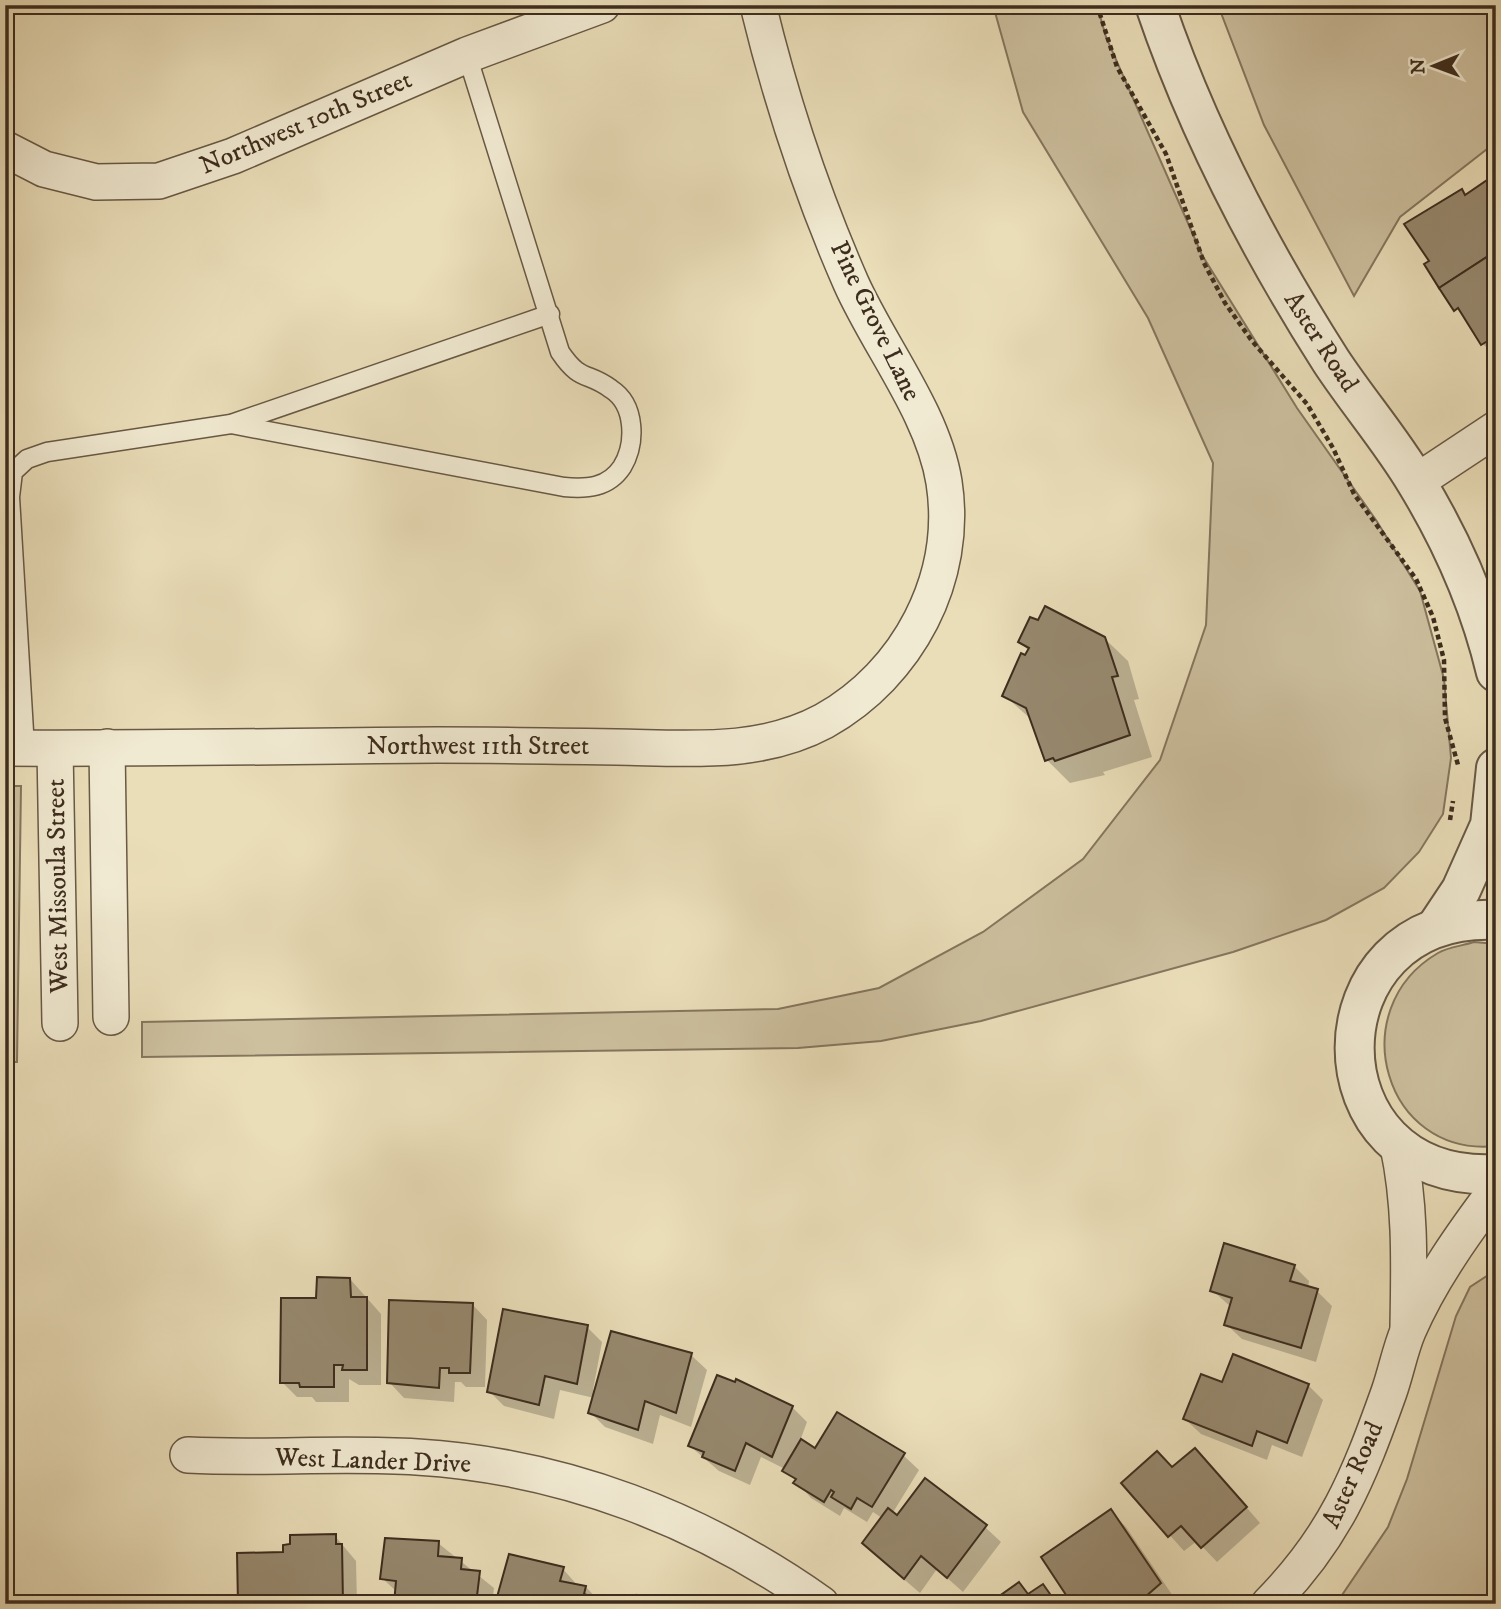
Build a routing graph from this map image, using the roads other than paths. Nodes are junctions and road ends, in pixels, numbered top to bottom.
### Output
1 (602, 5) edge
2 (758, 5) edge
3 (1156, 5) edge
4 (467, 55) junction
5 (5, 149) edge
6 (550, 314) junction
7 (231, 424) junction
8 (1496, 429) edge
9 (1416, 482) junction
10 (913, 639) joint
11 (1496, 672) edge
12 (107, 747) junction
13 (29, 748) edge
14 (1478, 769) edge
15 (1496, 920) edge
16 (1437, 926) junction
17 (111, 1017) dead end
18 (60, 1023) dead end
19 (1398, 1146) junction
20 (1496, 1174) edge
21 (1496, 1190) edge
22 (1408, 1331) junction
23 (188, 1455) dead end
24 (821, 1604) edge
25 (1269, 1604) edge

1 - 4 street, Northwest 10th Street
2 - 10 street, Pine Grove Lane
3 - 9 street, Aster Road
4 - 5 street, Northwest 10th Street
4 - 6 lane
6 - 7 lane
6 - 7 lane
7 - 13 lane
8 - 9 street
9 - 11 street, Aster Road
10 - 12 street, Northwest 11th Street
12 - 13 street, Northwest 11th Street
12 - 17 street, West Missoula Street
13 - 18 street, West Missoula Street
14 - 16 street
15 - 16 street
16 - 19 street
19 - 20 street
19 - 22 street, Aster Road
21 - 22 street, Aster Road
22 - 25 street, Aster Road
23 - 24 street, West Lander Drive

